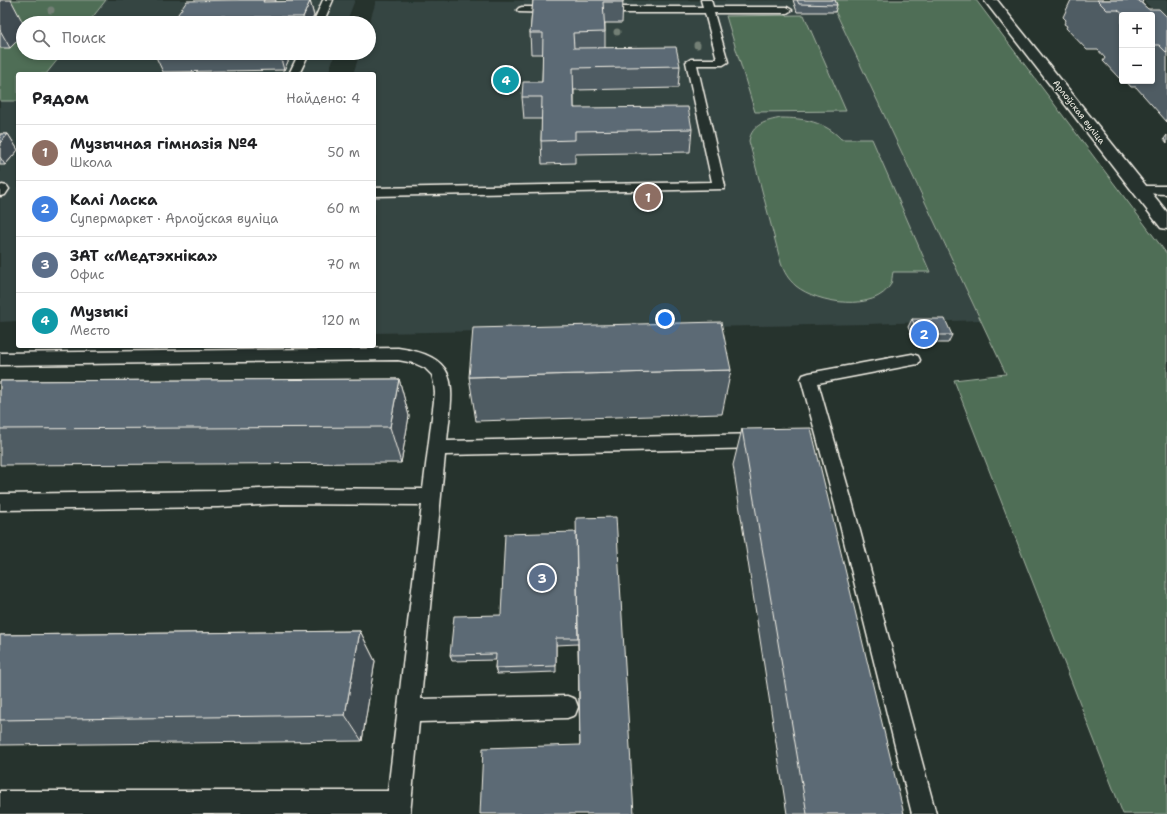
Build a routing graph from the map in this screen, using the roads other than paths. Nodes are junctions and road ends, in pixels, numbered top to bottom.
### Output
1 (328, 0) edge
2 (990, 0) edge
3 (707, 5) edge
4 (522, 10) dead end
5 (561, 10) edge
6 (592, 10) edge
7 (787, 10) dead end
8 (321, 16) edge
9 (301, 60) edge
10 (295, 72) edge
11 (1141, 190) junction
12 (1167, 190) edge
13 (376, 192) edge
14 (1167, 224) edge
15 (160, 351) edge
16 (0, 358) edge
17 (912, 360) dead end
18 (781, 441) edge
19 (436, 448) junction
20 (431, 497) junction
21 (0, 502) edge
22 (567, 707) dead end
23 (410, 711) junction
24 (0, 803) edge
25 (398, 808) edge
26 (924, 814) edge

1 - 8 lane
2 - 11 street, Арлоўская вуліца
3 - 6 lane
3 - 7 lane
3 - 13 lane
4 - 5 lane
9 - 10 lane
11 - 12 lane
11 - 14 street, Арлоўская вуліца
15 - 16 lane
15 - 19 lane
17 - 26 lane
18 - 19 lane
19 - 20 lane
20 - 21 lane
20 - 23 lane
22 - 23 lane
23 - 25 lane
24 - 25 lane

